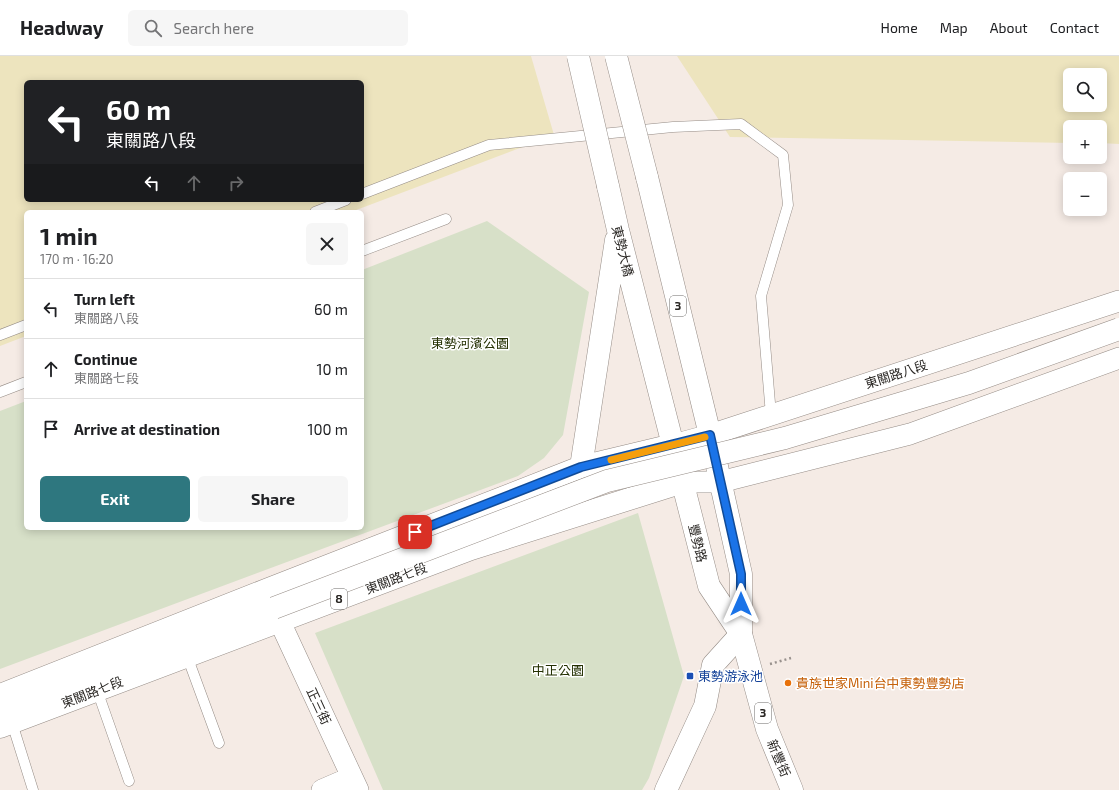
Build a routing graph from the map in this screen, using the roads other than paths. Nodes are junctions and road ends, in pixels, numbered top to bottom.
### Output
1 (578, 56) edge
2 (616, 56) edge
3 (364, 193) edge
4 (341, 202) edge
5 (320, 210) edge
6 (446, 219) dead end
7 (618, 230) junction
8 (364, 250) edge
9 (1119, 300) edge
10 (24, 325) edge
11 (1119, 329) edge
12 (0, 336) edge
13 (1119, 358) edge
14 (24, 383) edge
15 (0, 392) edge
16 (771, 415) junction
17 (710, 435) junction
18 (673, 445) junction
19 (581, 467) junction
20 (683, 482) junction
21 (720, 482) junction
22 (458, 516) junction
23 (471, 549) junction
24 (277, 615) junction
25 (741, 634) junction
26 (187, 656) junction
27 (97, 690) junction
28 (0, 695) edge
29 (4, 721) edge
30 (219, 743) dead end
31 (129, 781) dead end
32 (355, 783) edge
33 (33, 790) edge
34 (322, 790) edge
35 (666, 790) edge
36 (792, 790) edge

1 - 7 main road, 東勢大橋 / 3, bridge
2 - 17 main road, 3, bridge
3 - 16 lane
4 - 5 lane
6 - 8 lane
7 - 18 main road, 東勢大橋 / 3
7 - 19 main road
9 - 16 street, 東關路八段
10 - 12 lane
11 - 24 main road, bridge
13 - 21 street
14 - 15 lane
16 - 17 street, 東關路八段
17 - 18 street, 東關路八段
17 - 21 main road, 3
18 - 19 main road
18 - 20 main road, 豐勢路 / 3
19 - 22 main road
20 - 21 street
20 - 23 main road, 東關路七段 / 8
20 - 25 main road, 豐勢路 / 3
21 - 25 main road, 3
22 - 23 main road
22 - 28 main road
23 - 24 main road, 東關路七段 / 8
24 - 26 main road, 東關路七段 / 8
24 - 29 main road
24 - 32 street, 正三街
25 - 35 main road
25 - 36 main road, 新豐街 / 3
26 - 27 main road, 東關路七段 / 8
26 - 30 lane
27 - 29 main road, 東關路七段 / 8
27 - 31 lane
29 - 33 lane
32 - 34 street

